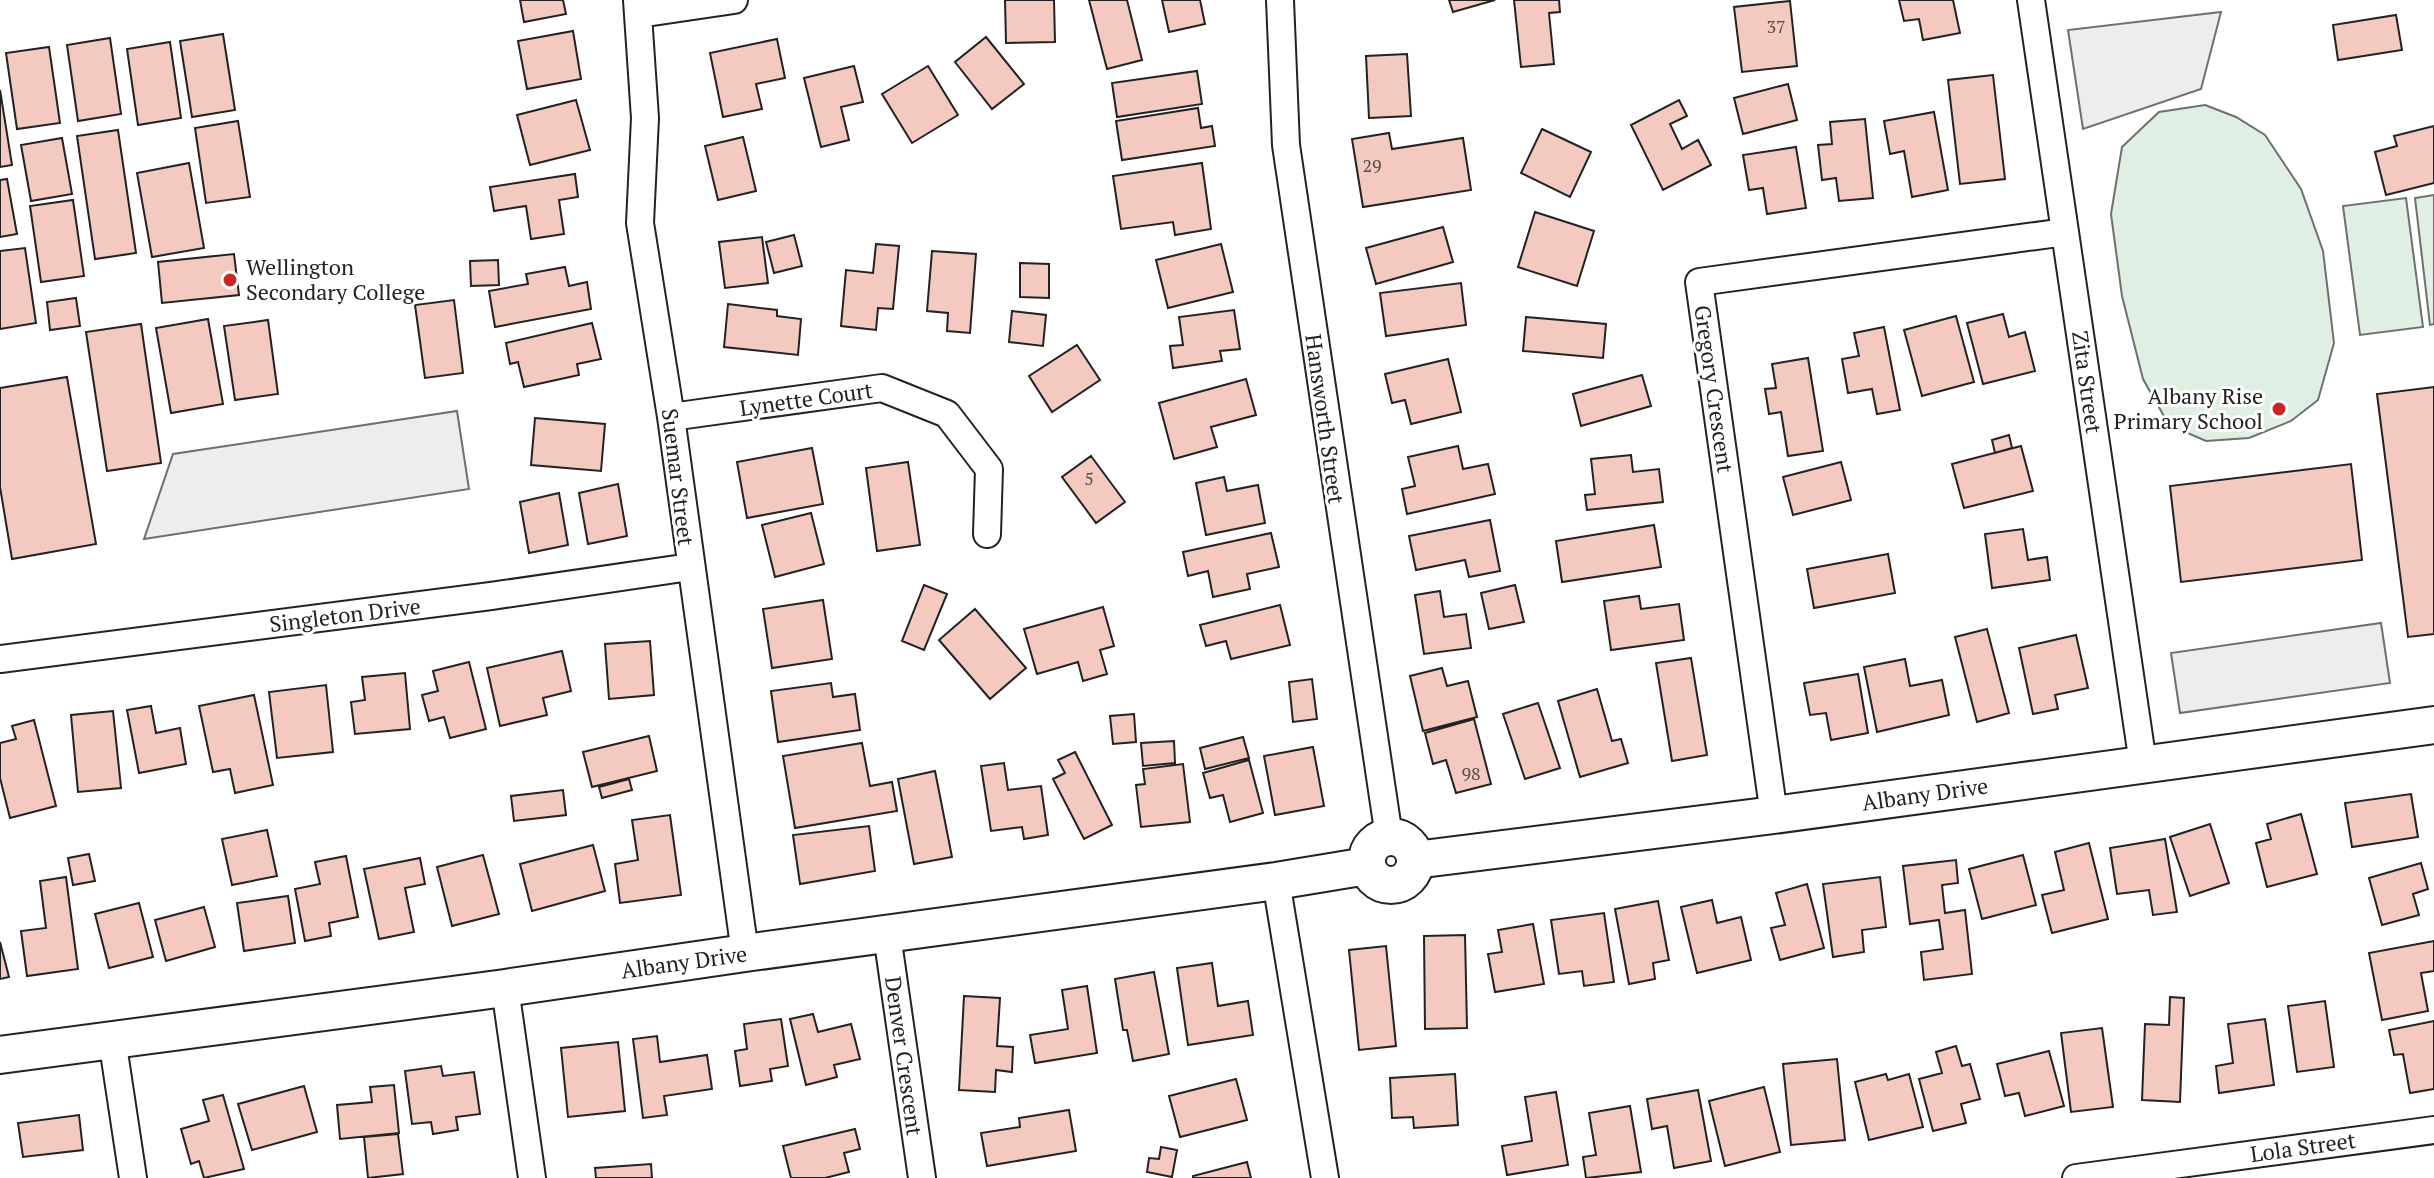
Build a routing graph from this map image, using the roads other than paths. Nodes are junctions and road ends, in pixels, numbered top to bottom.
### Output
1 (734, 0) edge
2 (1280, 0) edge
3 (2031, 0) edge
4 (638, 7) edge
5 (2065, 232) junction
6 (671, 417) junction
7 (987, 534) dead end
8 (690, 567) junction
9 (0, 659) edge
10 (2434, 725) edge
11 (2143, 764) junction
12 (1774, 815) junction
13 (1402, 848) junction
14 (1276, 881) junction
15 (887, 935) junction
16 (745, 953) junction
17 (505, 988) junction
18 (112, 1039) junction
19 (0, 1055) edge
20 (2434, 1130) edge
21 (133, 1178) edge
22 (532, 1178) edge
23 (922, 1178) edge
24 (1325, 1178) edge
25 (2076, 1178) edge

1 - 4 street
2 - 13 street, Hansworth Street
3 - 5 street, Zita Street
4 - 6 street, Suemar Street
5 - 11 street, Zita Street
5 - 12 street, Gregory Crescent
6 - 7 street, Lynette Court
6 - 8 street, Suemar Street
8 - 9 street, Singleton Drive
8 - 16 street, Suemar Street
10 - 11 street, Albany Drive
11 - 12 street, Albany Drive
12 - 13 street, Albany Drive
13 - 14 street, Albany Drive
14 - 15 street, Albany Drive
14 - 24 street
15 - 16 street, Albany Drive
15 - 23 street, Denver Crescent
16 - 17 street, Albany Drive
17 - 18 street, Albany Drive
17 - 22 street
18 - 19 street, Albany Drive
18 - 21 street
20 - 25 street, Lola Street

